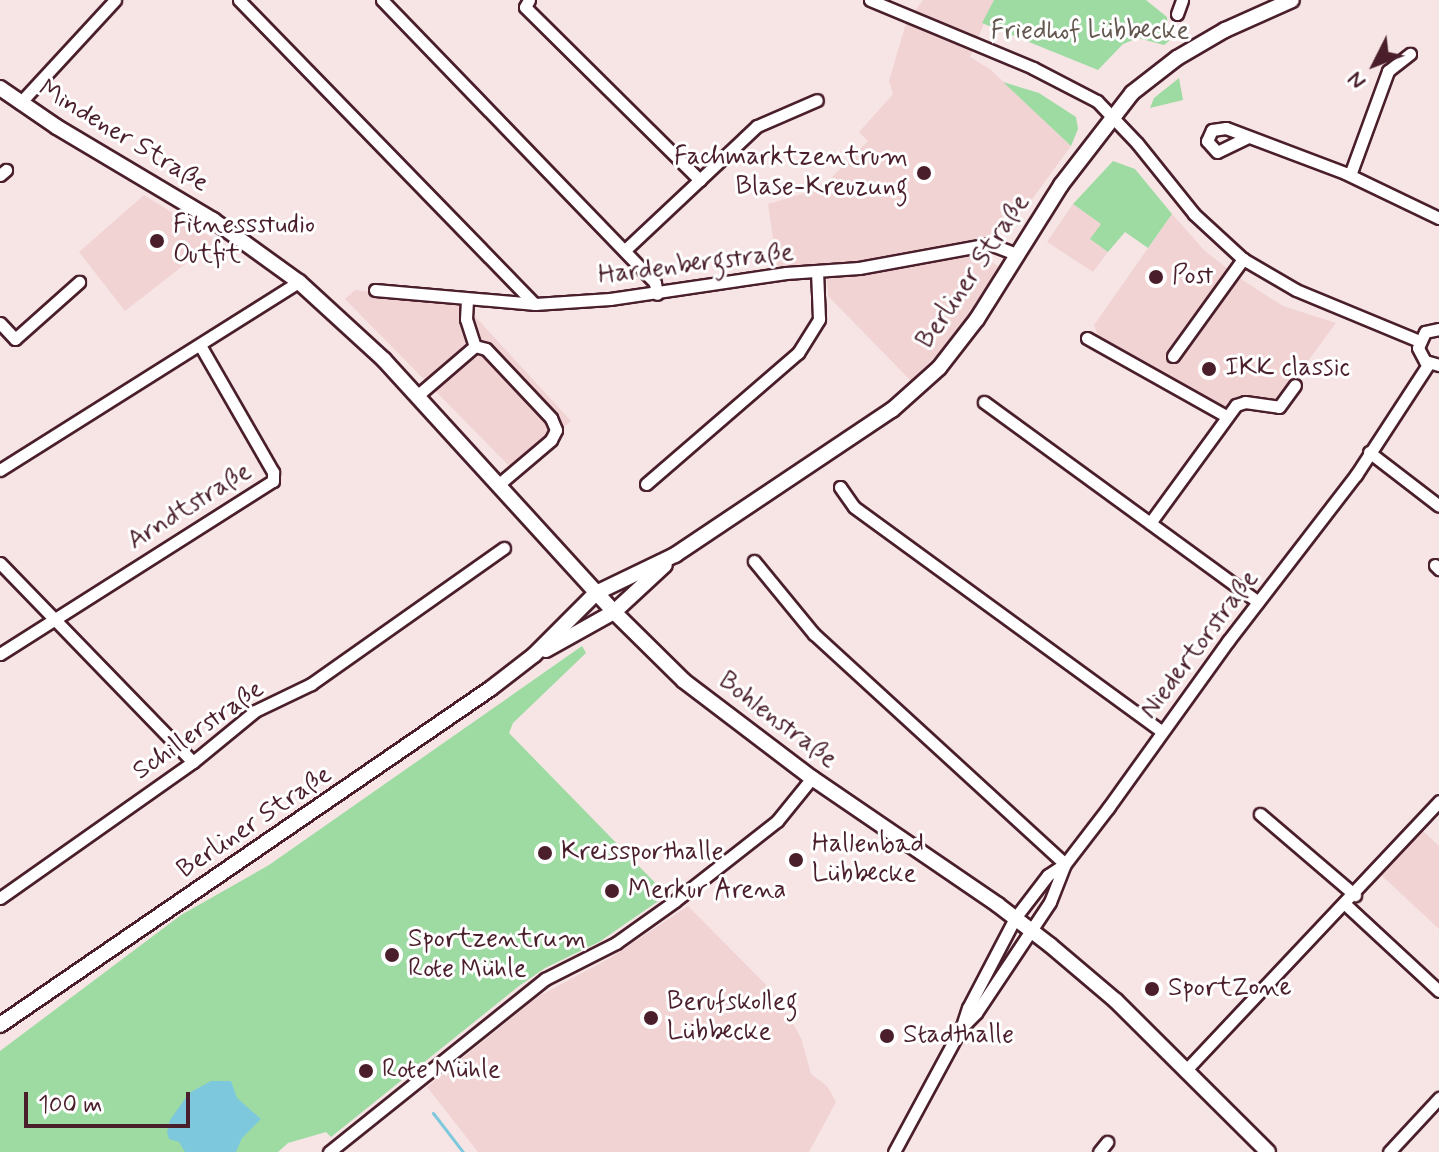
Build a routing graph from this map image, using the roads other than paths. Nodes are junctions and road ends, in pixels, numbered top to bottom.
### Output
1 (115, 0) edge
2 (239, 0) edge
3 (382, 0) edge
4 (529, 0) edge
5 (870, 0) edge
6 (1182, 0) edge
7 (1292, 0) edge
8 (1177, 14) dead end
9 (1410, 54) dead end
10 (0, 88) edge
11 (817, 100) dead end
12 (20, 103) junction
13 (1111, 115) junction
14 (1248, 137) dead end
15 (1350, 175) junction
16 (700, 180) junction
17 (1439, 218) edge
18 (625, 250) junction
19 (1018, 255) junction
20 (1243, 259) junction
21 (817, 272) junction
22 (79, 282) dead end
23 (299, 282) junction
24 (375, 290) dead end
25 (657, 294) junction
26 (467, 300) junction
27 (535, 304) junction
28 (1, 327) edge
29 (1439, 329) edge
30 (1087, 338) dead end
31 (1419, 341) junction
32 (200, 345) junction
33 (475, 346) junction
34 (1173, 356) dead end
35 (1434, 364) edge
36 (1295, 385) dead end
37 (418, 395) junction
38 (984, 402) dead end
39 (1226, 416) junction
40 (1369, 452) junction
41 (0, 470) edge
42 (646, 484) dead end
43 (498, 485) junction
44 (840, 487) dead end
45 (1439, 506) edge
46 (1150, 523) junction
47 (504, 548) dead end
48 (675, 555) junction
49 (754, 561) dead end
50 (0, 563) edge
51 (596, 593) junction
52 (1258, 602) junction
53 (614, 612) junction
54 (52, 619) junction
55 (0, 654) edge
56 (534, 655) junction
57 (1161, 731) junction
58 (193, 762) junction
59 (812, 778) junction
60 (1439, 801) edge
61 (1260, 814) dead end
62 (1065, 864) junction
63 (1355, 895) junction
64 (0, 898) edge
65 (1345, 904) junction
66 (1015, 918) junction
67 (1030, 930) junction
68 (1439, 991) edge
69 (0, 1025) edge
70 (962, 1026) junction
71 (1185, 1071) junction
72 (1439, 1098) edge
73 (1107, 1142) dead end
74 (329, 1152) edge
75 (894, 1152) edge
76 (1099, 1152) edge
77 (1268, 1152) edge
78 (1389, 1152) edge

1 - 12 street
2 - 27 street
3 - 18 street
4 - 16 street
5 - 13 street
6 - 8 street
7 - 13 main road, Berliner Straße
9 - 15 street
10 - 12 main road, Mindener Straße
11 - 16 street
12 - 23 main road, Mindener Straße
13 - 19 main road, Berliner Straße
13 - 20 street
14 - 15 street
15 - 17 street
16 - 18 street
18 - 25 street
19 - 21 street, Hardenbergstraße
19 - 48 main road, Berliner Straße
20 - 31 street
20 - 34 street
21 - 25 street, Hardenbergstraße
21 - 42 street
22 - 28 street
23 - 32 street
23 - 37 main road, Bohlenstraße
24 - 26 street, Hardenbergstraße
25 - 27 street, Hardenbergstraße
26 - 27 street, Hardenbergstraße
26 - 33 street
29 - 31 street
30 - 39 street
31 - 35 street
32 - 41 street
32 - 54 street, Arndtstraße
33 - 37 street
33 - 43 street
35 - 40 street, Niedertorstraße
36 - 39 street
37 - 43 main road, Bohlenstraße
38 - 46 street
39 - 46 street
40 - 45 street
40 - 52 street, Niedertorstraße
43 - 51 main road, Bohlenstraße
44 - 57 street
46 - 52 street
47 - 58 street, Schillerstraße
48 - 51 main road, Berliner Straße
48 - 53 main road, Berliner Straße
49 - 62 street
50 - 54 street
51 - 53 main road, Bohlenstraße
51 - 56 main road, Berliner Straße
52 - 57 street, Niedertorstraße
53 - 56 main road, Berliner Straße
53 - 59 main road, Bohlenstraße
54 - 55 street, Arndtstraße
54 - 58 street
56 - 69 main road, Berliner Straße
57 - 62 street, Niedertorstraße
58 - 64 street, Schillerstraße
59 - 66 main road, Bohlenstraße
59 - 74 street
60 - 63 street
61 - 63 street
62 - 66 street, Niedertorstraße
62 - 67 street, Niedertorstraße
63 - 65 street
65 - 68 street
65 - 71 street
66 - 67 main road, Bohlenstraße
66 - 70 street, Niedertorstraße
67 - 70 street, Niedertorstraße
67 - 71 main road, Bohlenstraße
70 - 75 street
71 - 77 main road, Bohlenstraße
72 - 78 street
73 - 76 street

